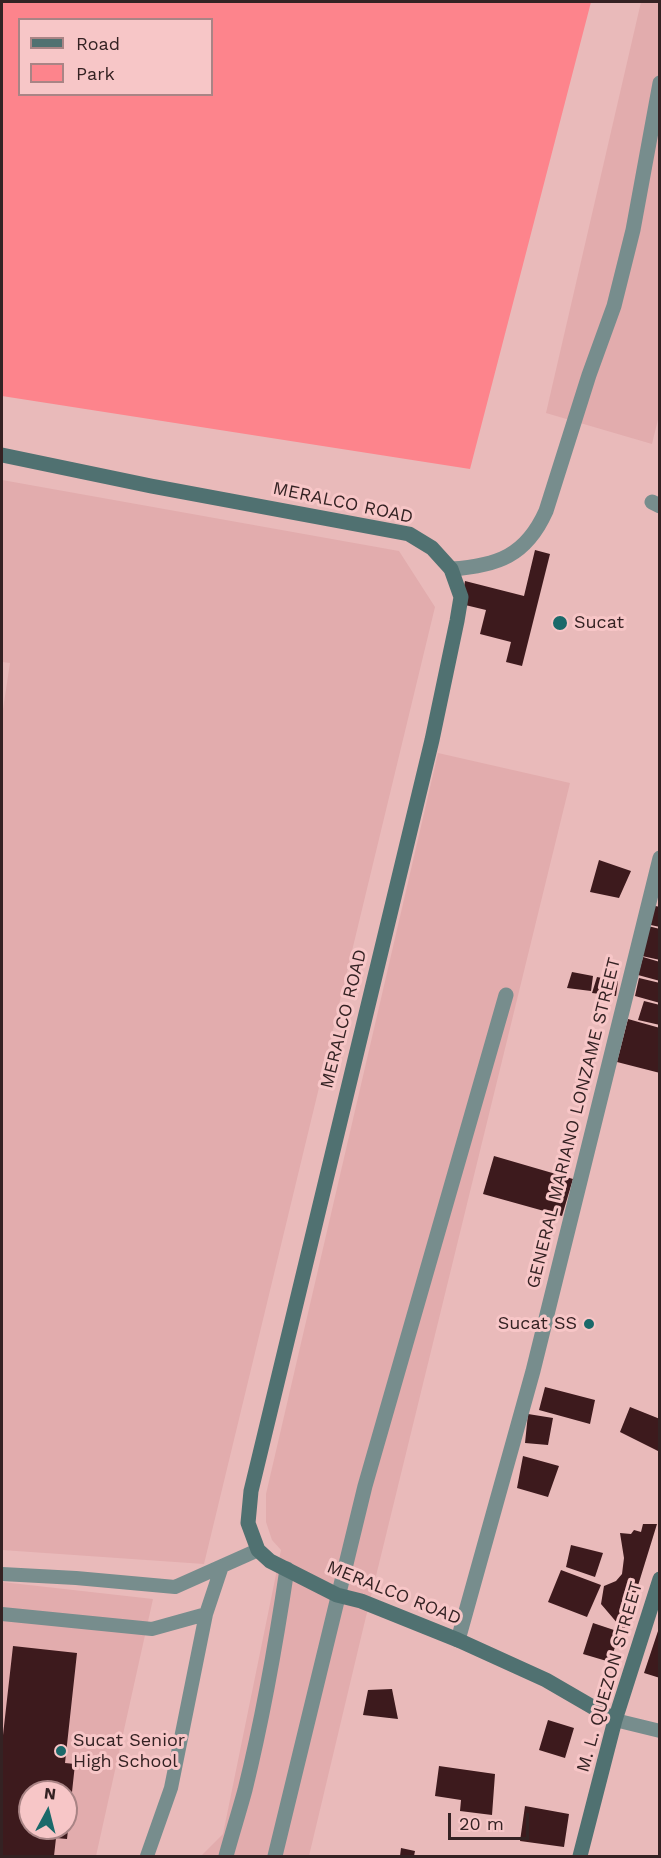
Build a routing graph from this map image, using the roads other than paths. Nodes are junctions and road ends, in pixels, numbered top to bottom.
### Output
1 (660, 83) edge
2 (2, 455) edge
3 (451, 569) junction
4 (660, 858) edge
5 (506, 995) dead end
6 (258, 1550) junction
7 (222, 1566) junction
8 (287, 1569) junction
9 (2, 1574) edge
10 (660, 1579) edge
11 (337, 1595) junction
12 (2, 1614) edge
13 (206, 1614) junction
14 (458, 1640) junction
15 (615, 1720) junction
16 (660, 1731) edge
17 (147, 1857) edge
18 (226, 1857) edge
19 (275, 1857) edge
20 (580, 1857) edge

1 - 3 street
2 - 3 main road, MERALCO ROAD
3 - 6 main road, MERALCO ROAD
4 - 14 street, GENERAL MARIANO LONZAME STREET
5 - 11 street
6 - 7 lane
6 - 8 main road, MERALCO ROAD
7 - 9 lane
7 - 13 lane
8 - 11 main road, MERALCO ROAD
8 - 18 street
10 - 15 main road, M. L. QUEZON STREET
11 - 14 main road, MERALCO ROAD
11 - 19 street
12 - 13 lane
13 - 17 lane
14 - 15 main road, MERALCO ROAD
15 - 16 lane
15 - 20 main road, M. L. QUEZON STREET

